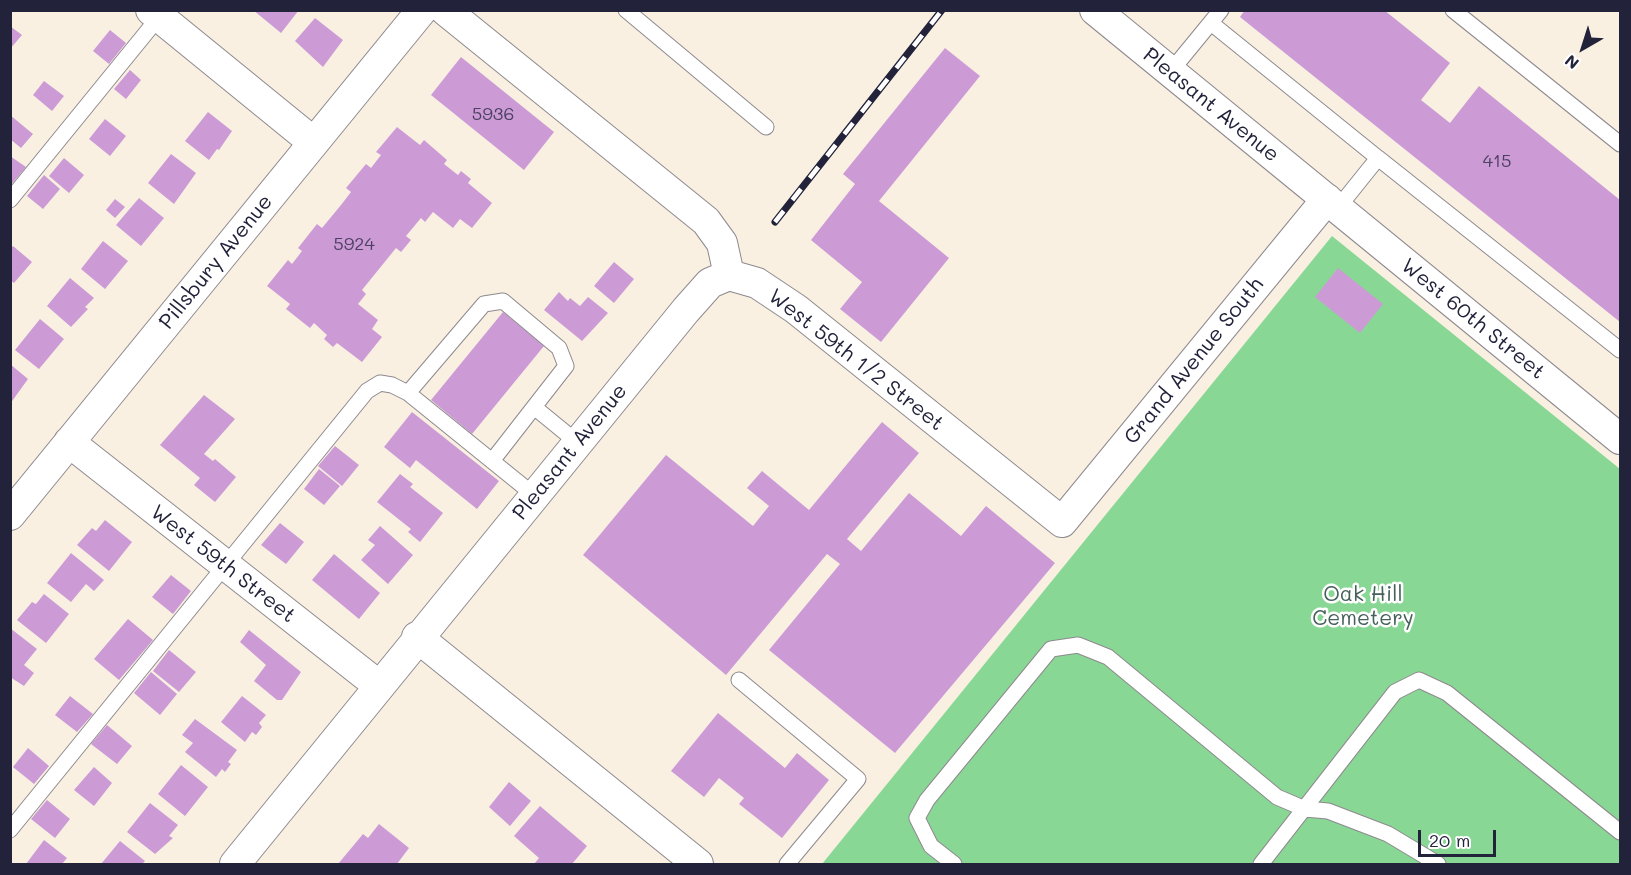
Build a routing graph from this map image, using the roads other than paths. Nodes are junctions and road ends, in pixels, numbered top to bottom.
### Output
1 (422, 10) edge
2 (445, 10) edge
3 (626, 10) edge
4 (1095, 10) edge
5 (1221, 10) edge
6 (1453, 10) edge
7 (155, 14) edge
8 (1211, 23) junction
9 (1171, 71) junction
10 (766, 127) dead end
11 (313, 142) junction
12 (1620, 144) edge
13 (1378, 158) junction
14 (10, 200) edge
15 (1332, 204) junction
16 (729, 275) junction
17 (1620, 350) edge
18 (408, 393) junction
19 (534, 408) junction
20 (1620, 438) edge
21 (69, 442) junction
22 (578, 443) junction
23 (492, 461) junction
24 (534, 495) junction
25 (10, 515) edge
26 (1062, 522) joint
27 (225, 566) junction
28 (417, 637) junction
29 (739, 680) dead end
30 (378, 685) junction
31 (1305, 809) junction
32 (10, 830) edge
33 (1620, 832) edge
34 (235, 864) edge
35 (699, 864) edge
36 (788, 864) edge
37 (954, 864) edge
38 (1261, 864) edge
39 (1438, 864) edge

1 - 11 street, Pillsbury Avenue
2 - 16 street
3 - 10 lane
4 - 9 street, Pleasant Avenue
5 - 8 lane
6 - 12 lane
7 - 11 street
7 - 14 lane
8 - 9 lane
8 - 13 lane
9 - 15 street, Pleasant Avenue
11 - 21 street, Pillsbury Avenue
13 - 15 lane
13 - 17 lane
15 - 20 street, West 60th Street
15 - 26 street, Grand Avenue South
16 - 22 street, Pleasant Avenue
16 - 26 street, West 59th 1/2 Street
18 - 19 lane
18 - 23 lane
18 - 27 lane
19 - 22 lane
19 - 23 lane
21 - 25 street, Pillsbury Avenue
21 - 27 street, West 59th Street
22 - 24 street, Pleasant Avenue
23 - 24 lane
24 - 28 street, Pleasant Avenue
27 - 30 street, West 59th Street
27 - 32 lane
28 - 30 street, Pleasant Avenue
28 - 35 street
29 - 36 lane
30 - 34 street
31 - 33 lane
31 - 37 lane
31 - 38 lane
31 - 39 lane

